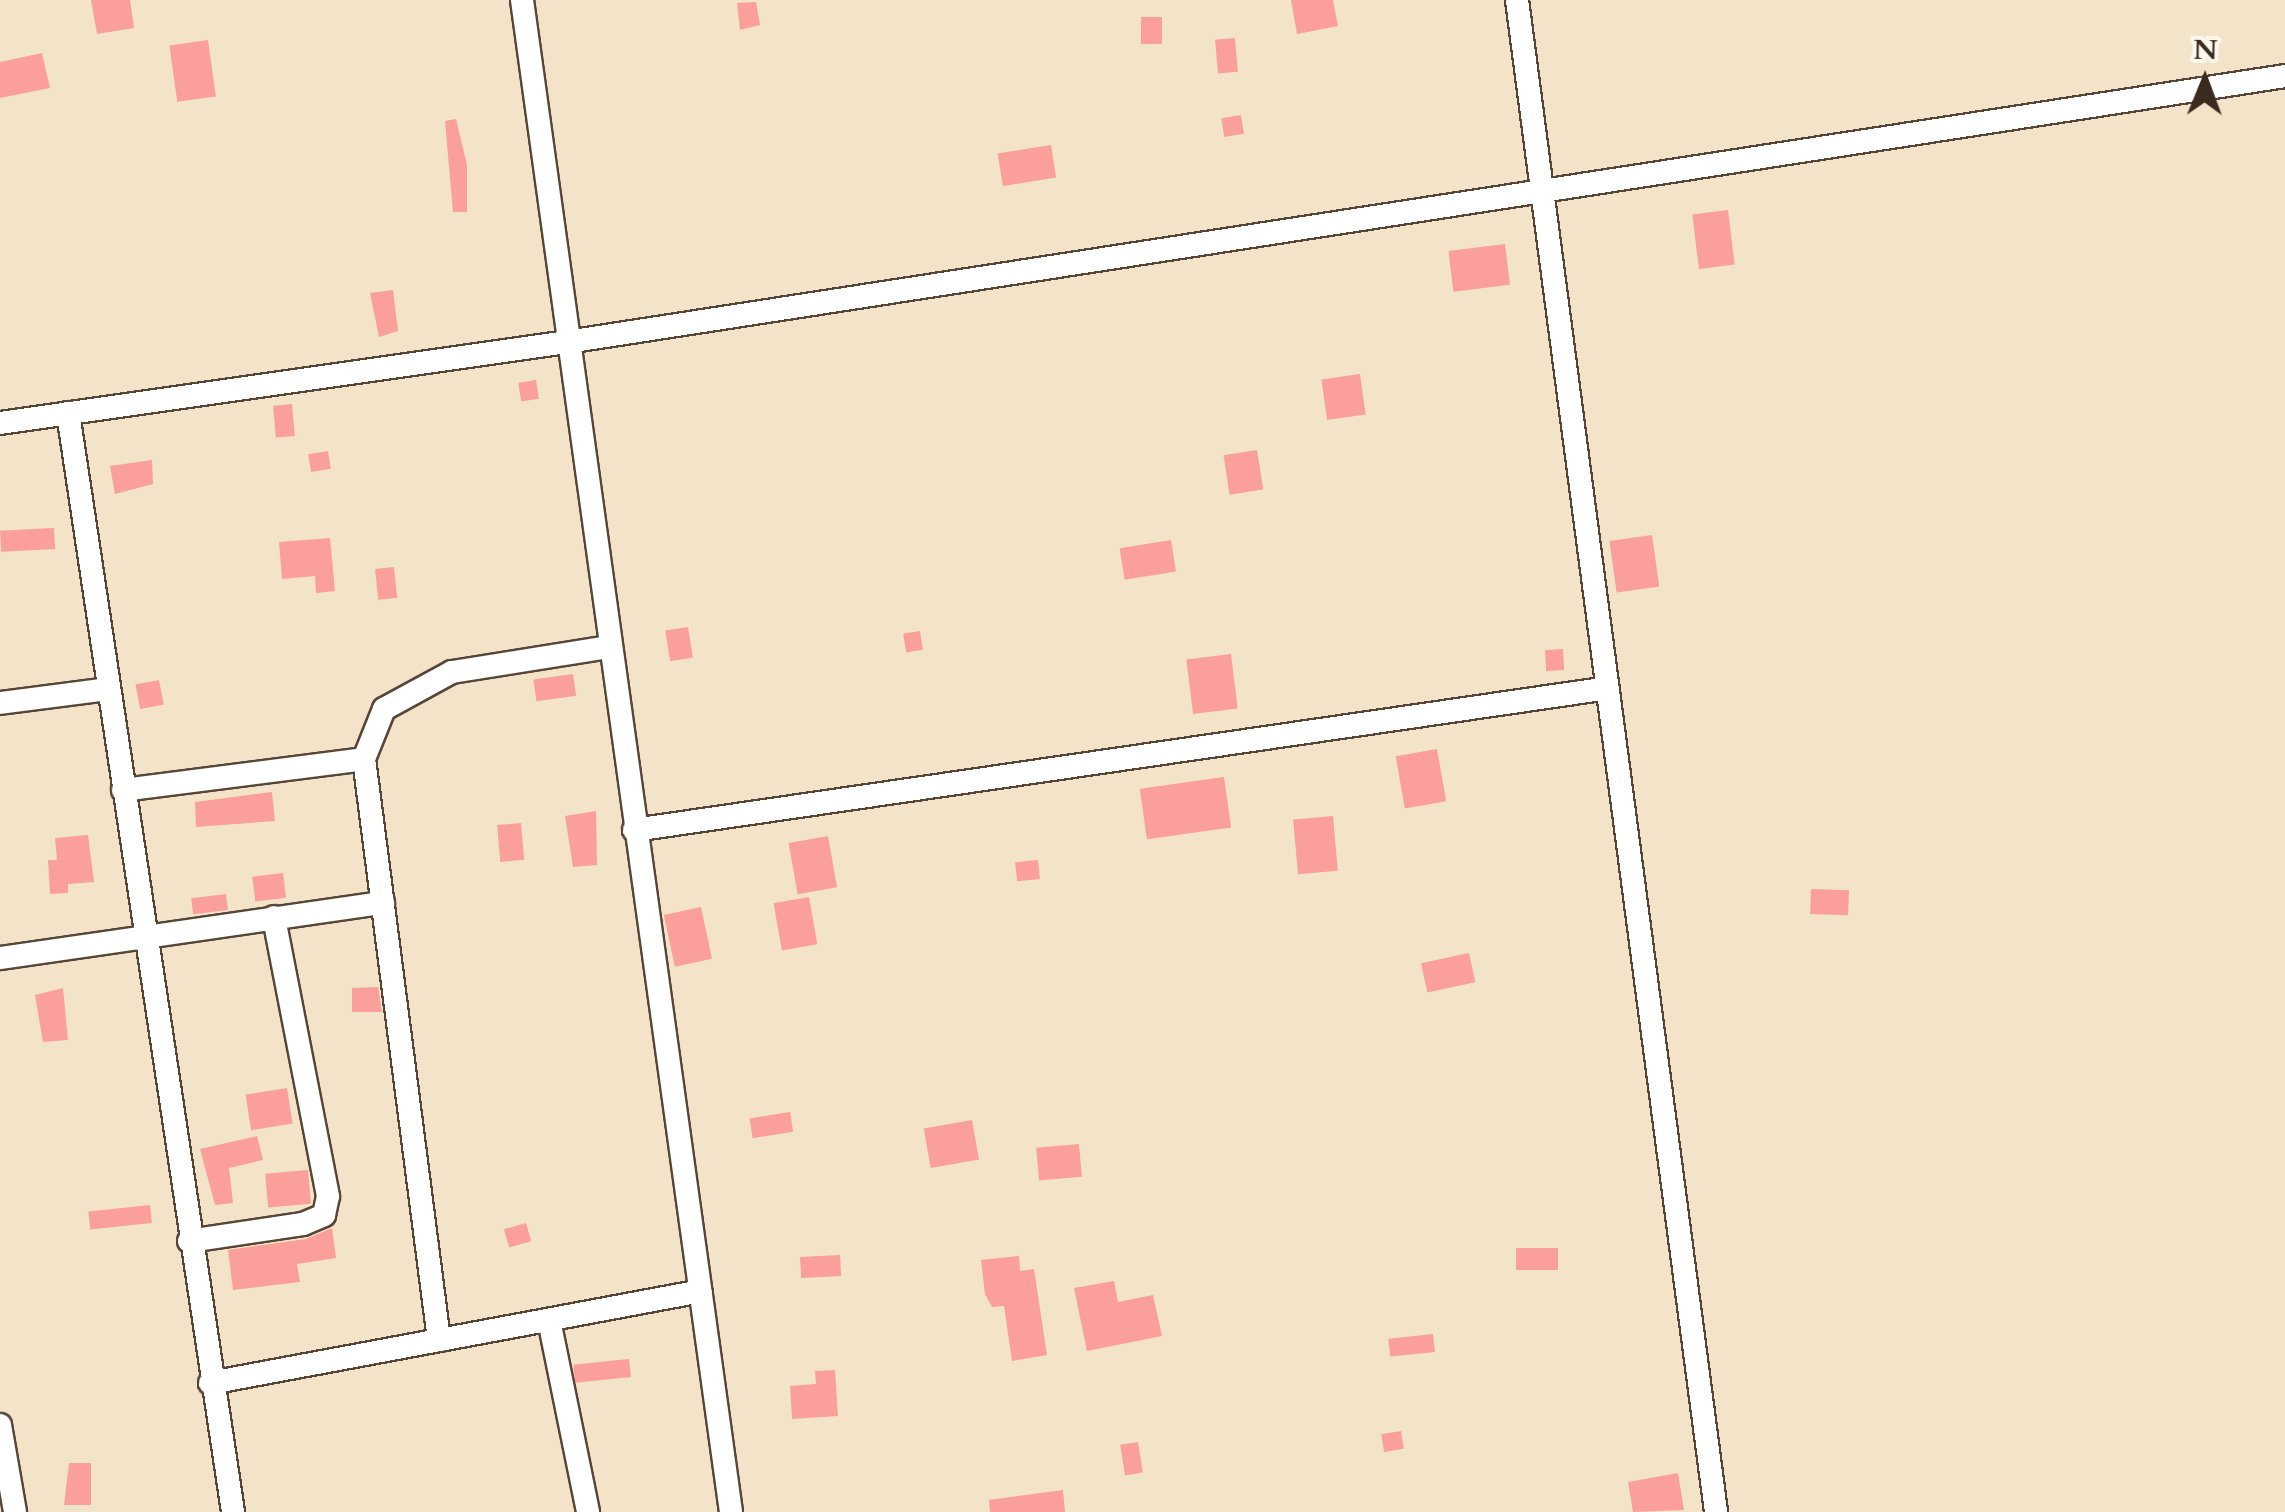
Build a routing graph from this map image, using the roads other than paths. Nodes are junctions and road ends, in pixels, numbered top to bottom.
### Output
1 (522, 0) edge
2 (1517, 0) edge
3 (2285, 76) edge
4 (1543, 191) junction
5 (567, 342) junction
6 (68, 413) junction
7 (0, 422) edge
8 (608, 647) junction
9 (1608, 688) junction
10 (108, 689) junction
11 (0, 702) edge
12 (364, 759) junction
13 (123, 790) junction
14 (634, 830) junction
15 (383, 903) junction
16 (274, 917) junction
17 (143, 934) junction
18 (0, 958) edge
19 (189, 1241) junction
20 (700, 1291) junction
21 (549, 1320) junction
22 (439, 1340) junction
23 (210, 1383) junction
24 (0, 1424) edge
25 (727, 1509) edge
26 (15, 1512) edge
27 (233, 1512) edge
28 (588, 1512) edge
29 (1716, 1512) edge

1 - 5 street
2 - 4 street
3 - 4 street
4 - 5 street
4 - 9 street
5 - 6 street
5 - 8 street
6 - 7 street
6 - 10 street
8 - 12 street
8 - 14 street
9 - 14 street
9 - 29 street
10 - 11 street
10 - 13 street
12 - 13 street
12 - 15 street
13 - 17 street
14 - 20 street
15 - 16 street
15 - 22 street
16 - 17 street
16 - 19 street
17 - 18 street
17 - 19 street
19 - 23 street
20 - 21 street
20 - 25 street
21 - 22 street
21 - 28 street
22 - 23 street
23 - 27 street
24 - 26 street

